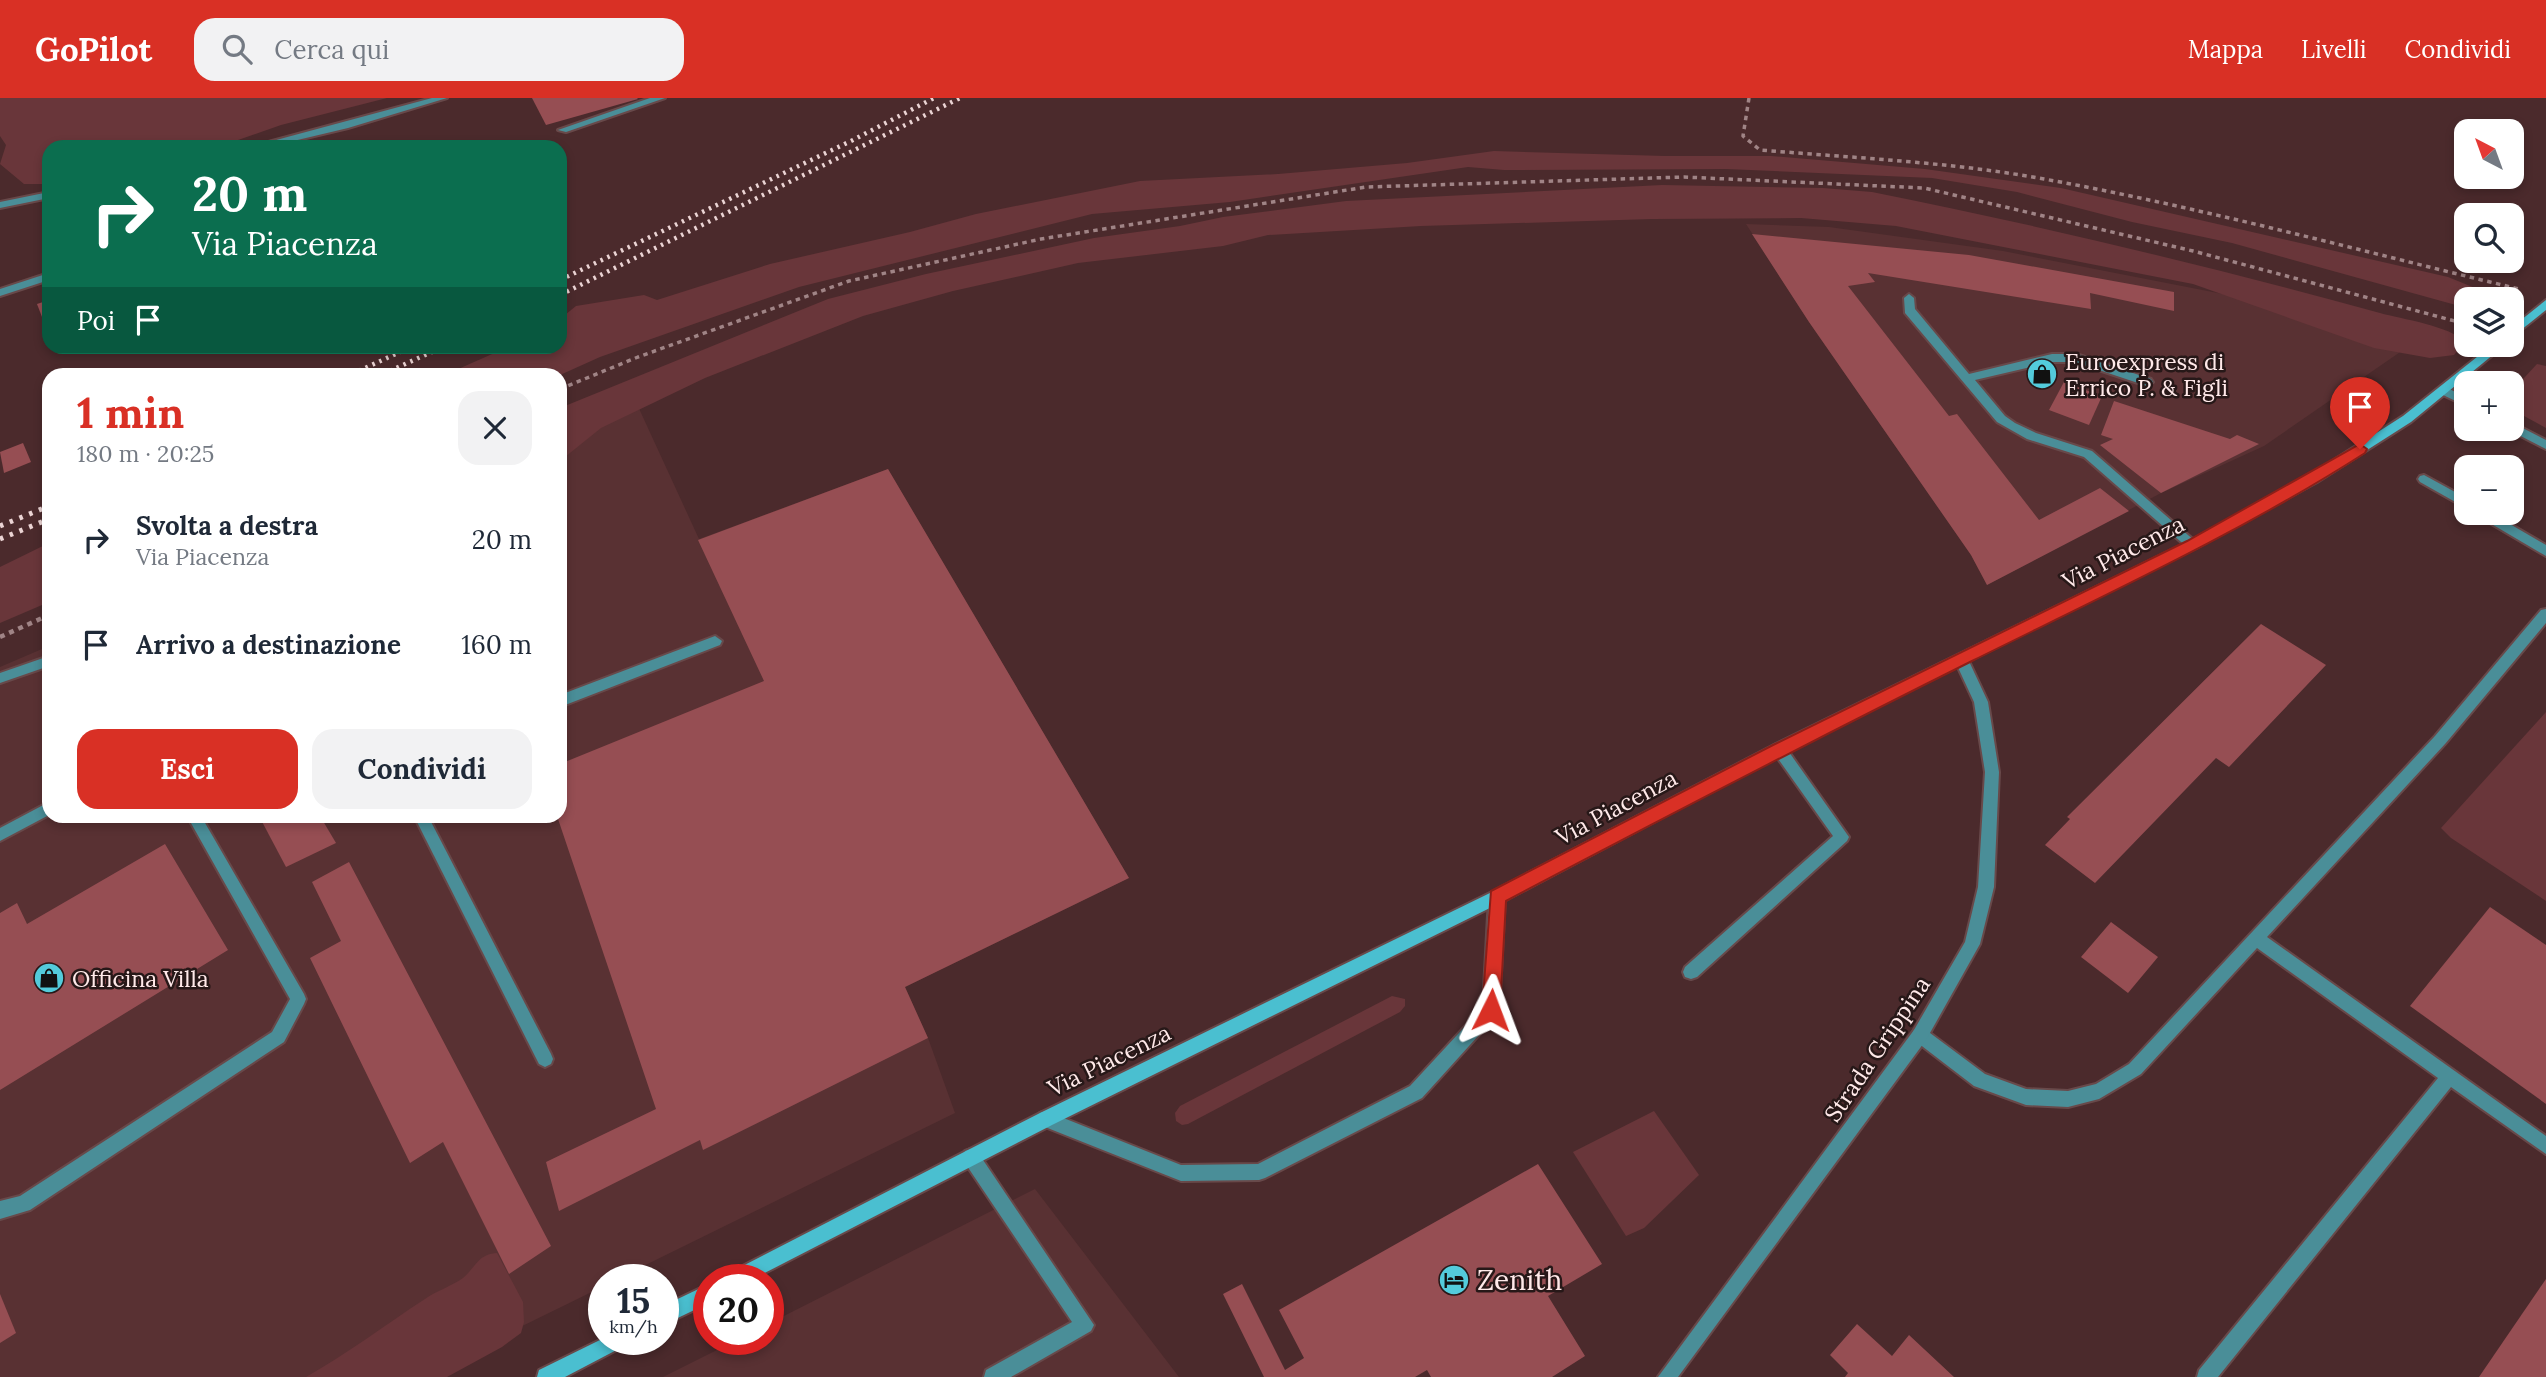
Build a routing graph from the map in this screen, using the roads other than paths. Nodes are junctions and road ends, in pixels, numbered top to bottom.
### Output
1 (442, 98) edge
2 (660, 98) edge
3 (562, 130) dead end
4 (285, 140) edge
5 (42, 196) edge
6 (0, 205) edge
7 (42, 278) edge
8 (0, 293) edge
9 (1909, 298) dead end
10 (2546, 304) edge
11 (2524, 323) edge
12 (2485, 357) edge
13 (1967, 378) junction
14 (2147, 382) dead end
15 (2445, 391) junction
16 (2454, 396) edge
17 (2524, 433) edge
18 (2546, 445) edge
19 (2424, 479) dead end
20 (2454, 496) edge
21 (2502, 525) edge
22 (2192, 545) junction
23 (2546, 551) edge
24 (2546, 614) edge
25 (715, 641) dead end
26 (1962, 661) junction
27 (42, 663) edge
28 (0, 678) edge
29 (567, 698) edge
30 (1779, 749) junction
31 (42, 812) edge
32 (198, 823) edge
33 (425, 823) edge
34 (0, 835) edge
35 (1497, 897) junction
36 (2256, 938) junction
37 (1691, 972) dead end
38 (1920, 1035) junction
39 (545, 1059) dead end
40 (2449, 1077) junction
41 (1046, 1119) junction
42 (2546, 1146) edge
43 (971, 1157) junction
44 (0, 1210) edge
45 (764, 1264) edge
46 (589, 1355) edge
47 (546, 1377) edge
48 (993, 1377) edge
49 (1667, 1377) edge
50 (2206, 1377) edge

1 - 4 street
2 - 3 street
5 - 6 street
7 - 8 street
9 - 13 street
10 - 11 main road
12 - 15 main road, Via Piacenza
13 - 14 street
13 - 22 street
15 - 16 street
15 - 22 main road, Via Piacenza
17 - 18 street
19 - 20 street
21 - 23 street
22 - 26 main road, Via Piacenza
24 - 36 street
25 - 29 street
26 - 30 main road, Via Piacenza
26 - 38 street, Strada Grippina
27 - 28 street
30 - 35 main road, Via Piacenza
30 - 37 street
31 - 34 street
32 - 44 street
33 - 39 street
35 - 41 main road, Via Piacenza
35 - 41 street
36 - 38 street
36 - 40 street
38 - 49 street, Strada Grippina
40 - 42 street
40 - 50 street
41 - 43 main road, Via Piacenza
43 - 45 main road, Via Piacenza
43 - 48 street
46 - 47 main road

